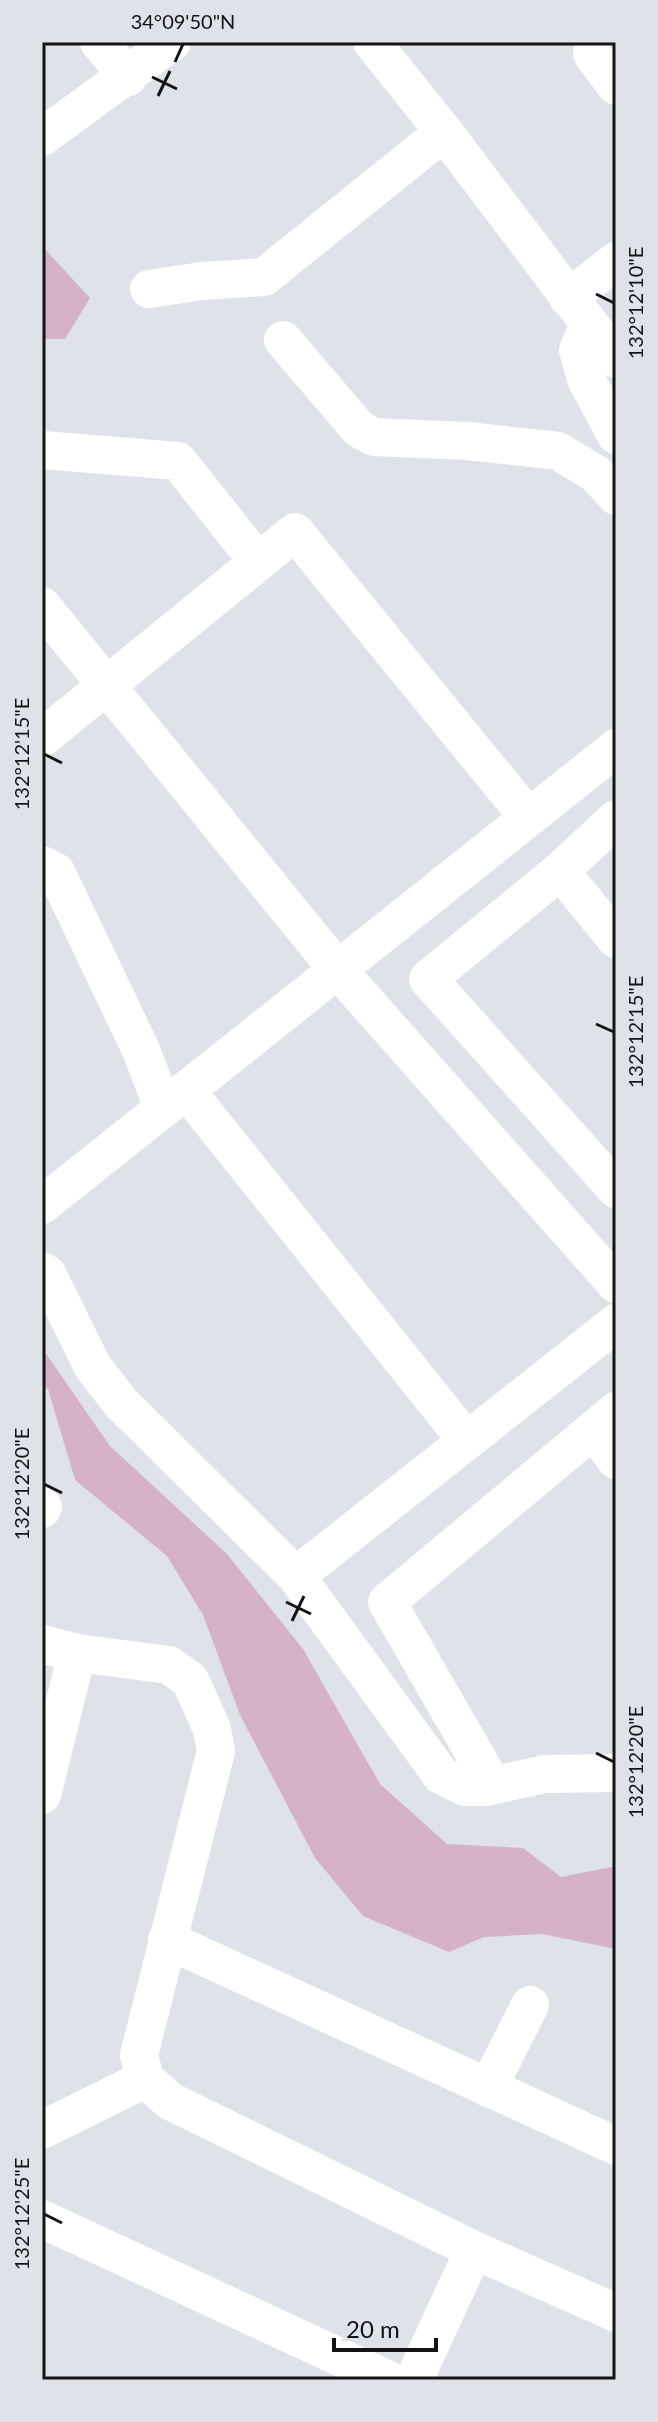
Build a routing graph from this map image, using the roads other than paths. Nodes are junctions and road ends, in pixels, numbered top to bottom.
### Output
1 (99, 42) edge
2 (172, 42) edge
3 (372, 42) edge
4 (592, 54) dead end
5 (128, 77) junction
6 (616, 86) edge
7 (444, 132) junction
8 (42, 137) edge
9 (616, 261) edge
10 (149, 289) dead end
11 (579, 312) junction
12 (283, 340) dead end
13 (616, 359) edge
14 (616, 435) edge
15 (42, 450) edge
16 (616, 496) edge
17 (258, 562) junction
18 (42, 606) edge
19 (105, 685) junction
20 (42, 738) edge
21 (616, 748) edge
22 (528, 817) junction
23 (616, 819) edge
24 (42, 865) edge
25 (560, 871) junction
26 (616, 939) edge
27 (337, 969) junction
28 (175, 1099) junction
29 (616, 1189) edge
30 (42, 1205) edge
31 (42, 1271) edge
32 (616, 1284) edge
33 (616, 1323) edge
34 (604, 1421) edge
35 (467, 1441) junction
36 (616, 1460) edge
37 (296, 1576) junction
38 (60, 1649) edge
39 (616, 1773) edge
40 (486, 1787) junction
41 (42, 1795) edge
42 (167, 1940) junction
43 (530, 2005) dead end
44 (145, 2079) junction
45 (488, 2088) junction
46 (42, 2130) edge
47 (616, 2146) edge
48 (42, 2219) edge
49 (474, 2250) junction
50 (616, 2313) edge
51 (389, 2380) edge
52 (414, 2380) edge

1 - 5 street
2 - 5 street
3 - 7 street
4 - 6 street
5 - 8 street
7 - 10 street
7 - 11 street
9 - 11 street
11 - 13 street
11 - 14 street
12 - 16 street
15 - 17 street
17 - 19 street
17 - 22 street
18 - 19 street
19 - 20 street
19 - 27 street
21 - 22 street
22 - 27 street
23 - 25 street
24 - 28 street
25 - 26 street
25 - 29 street
27 - 28 street
27 - 32 street
28 - 30 street
28 - 35 street
31 - 37 street
33 - 35 street
34 - 36 street
34 - 40 street
35 - 37 street
37 - 40 street
38 - 41 street
38 - 42 street
39 - 40 street
42 - 44 street
42 - 45 street
43 - 45 street
44 - 46 street
44 - 49 street
45 - 47 street
48 - 51 street
49 - 50 street
49 - 52 street

